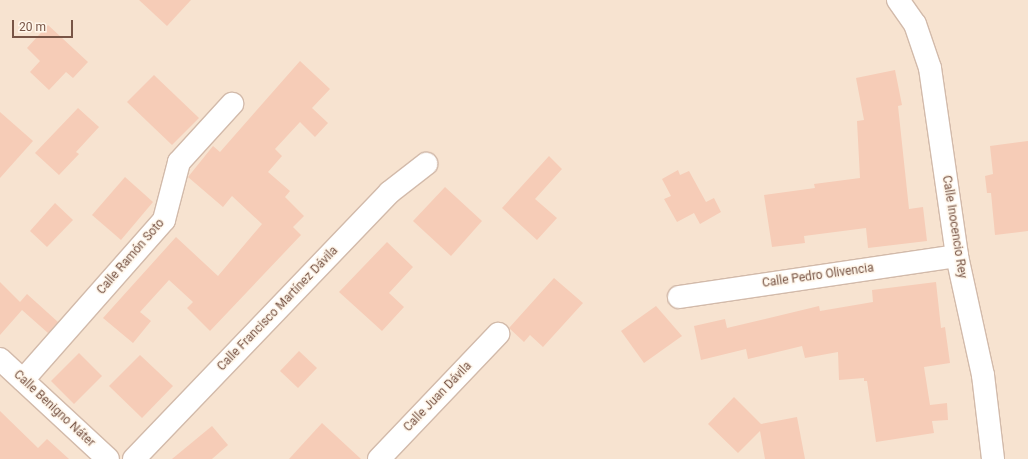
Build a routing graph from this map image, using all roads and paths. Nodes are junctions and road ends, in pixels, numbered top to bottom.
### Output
1 (898, 0) edge
2 (232, 104) dead end
3 (426, 164) dead end
4 (957, 256) junction
5 (679, 297) dead end
6 (498, 334) dead end
7 (0, 359) edge
8 (23, 380) junction
9 (108, 459) edge
10 (134, 459) edge
11 (379, 459) edge
12 (993, 459) edge

1 - 4 street, Calle Inocencio Rey
2 - 8 street, Calle Ramón Soto
3 - 10 street, Calle Francisco Martínez Dávila
4 - 5 street, Calle Pedro Olivencia
4 - 12 street, Calle Inocencio Rey
6 - 11 street, Calle Juan Dávila
7 - 8 street, Calle Benigno Náter
8 - 9 street, Calle Benigno Náter

